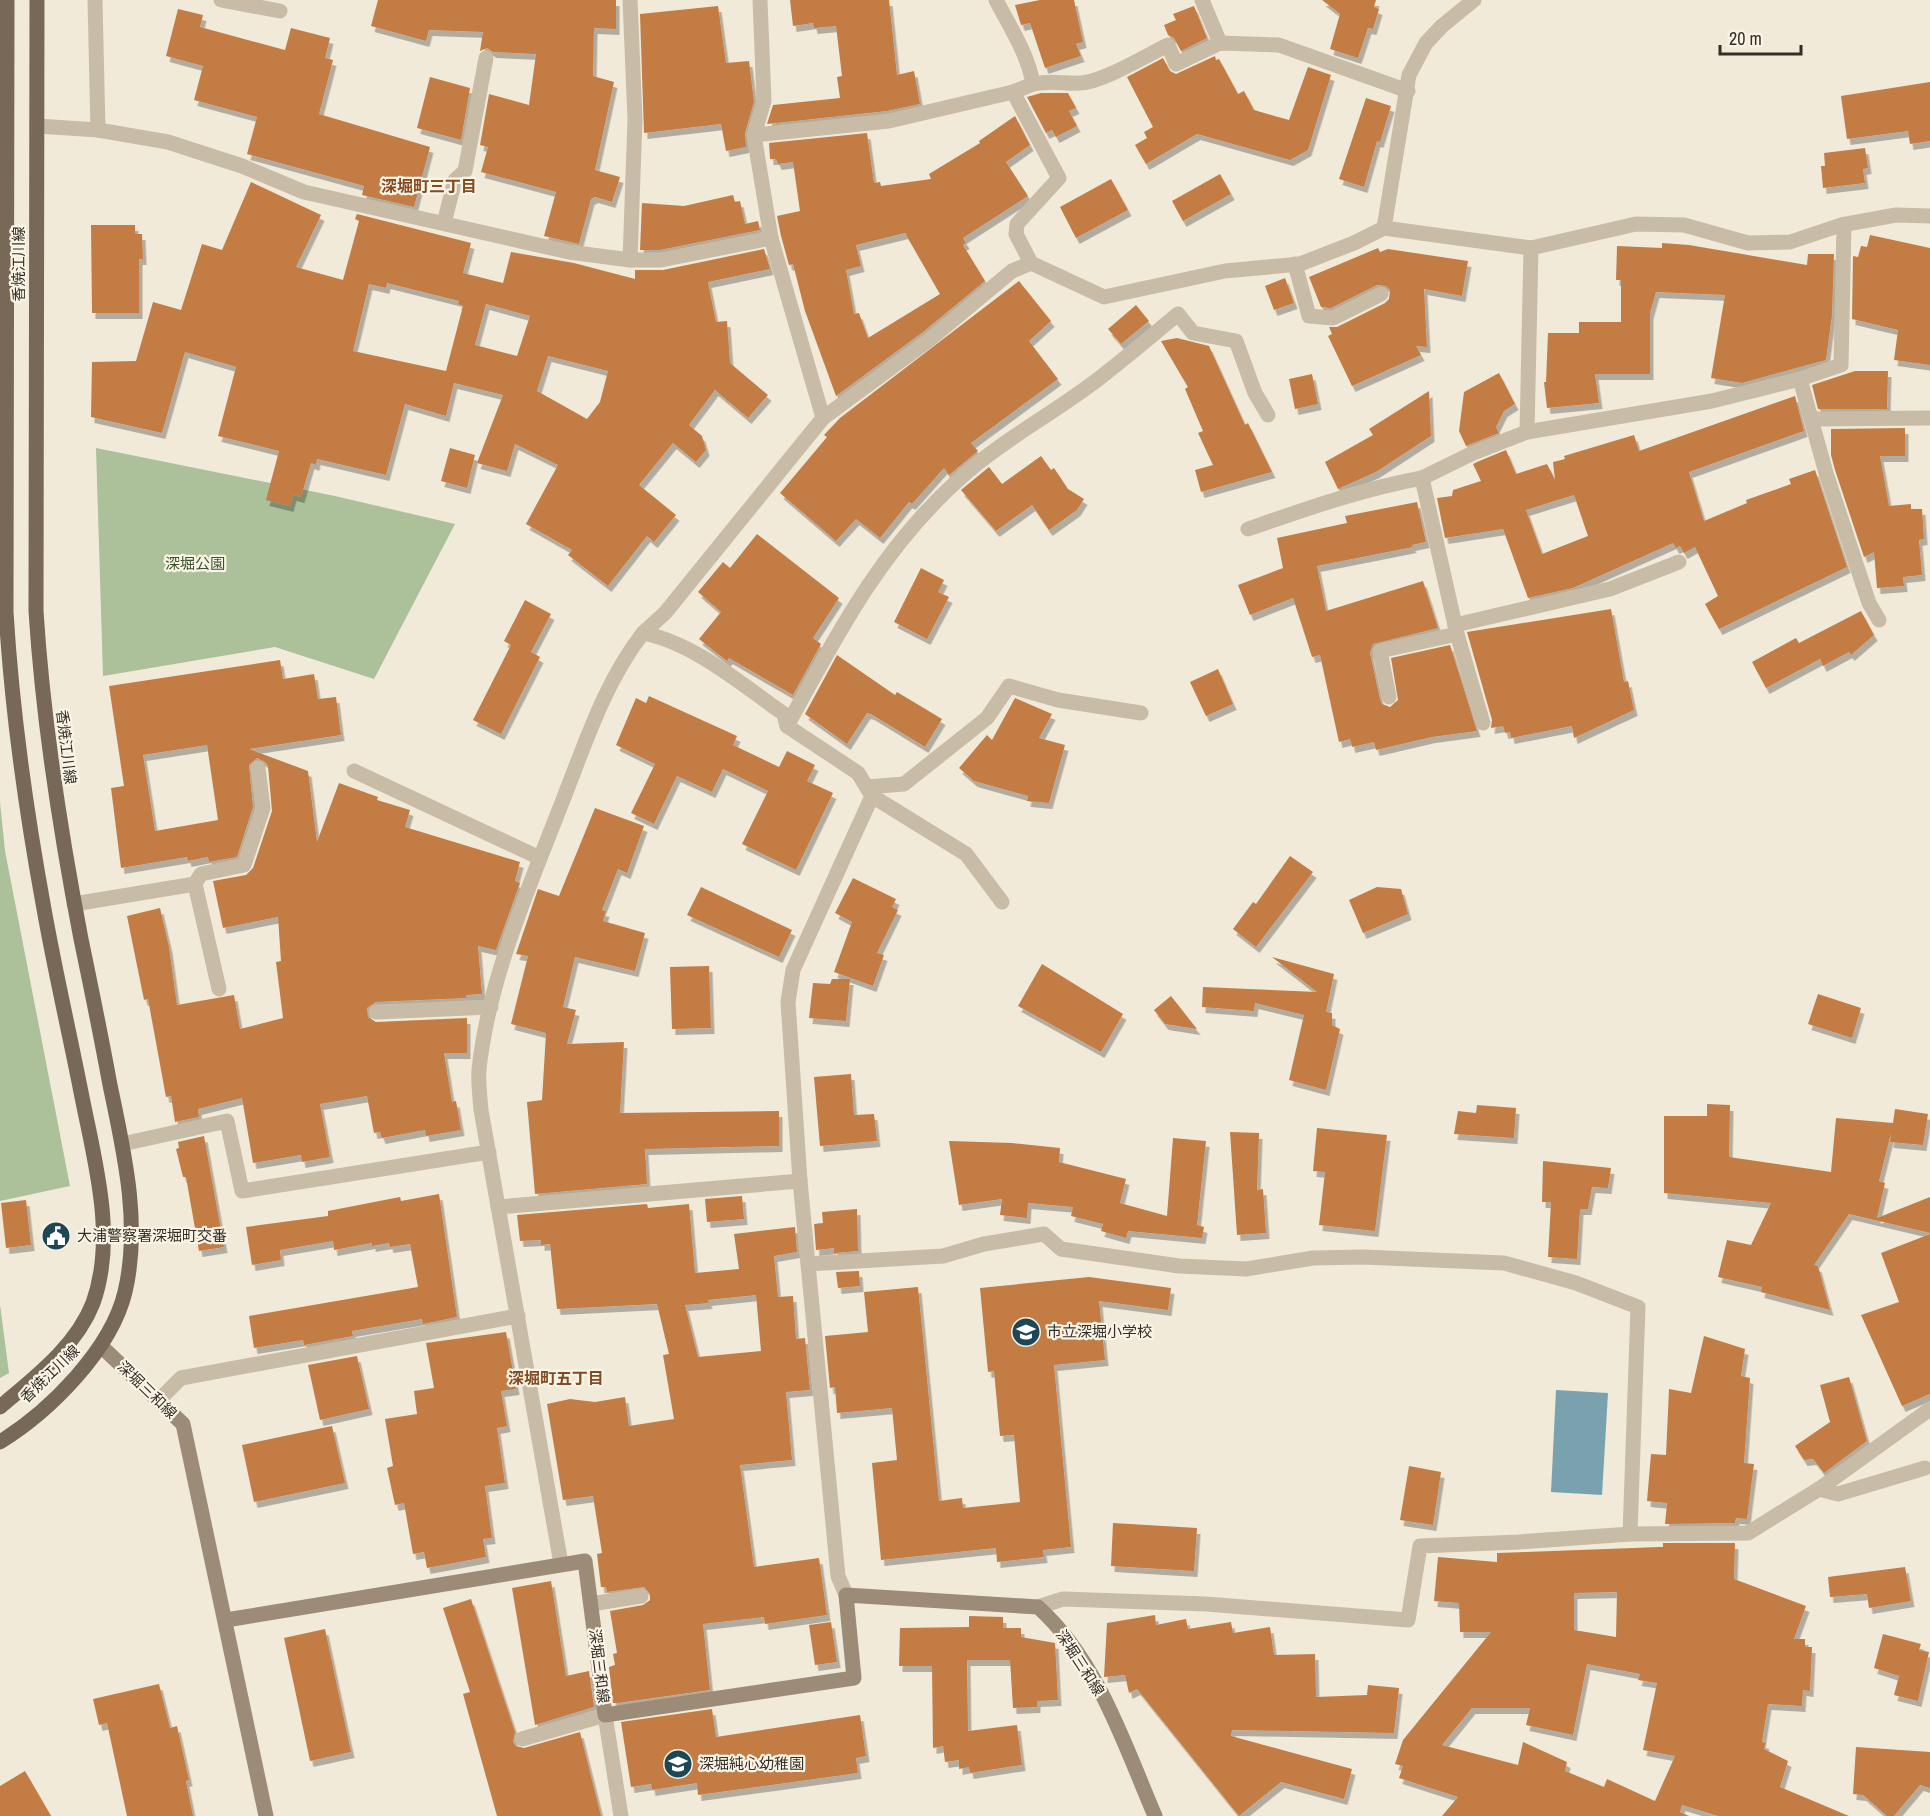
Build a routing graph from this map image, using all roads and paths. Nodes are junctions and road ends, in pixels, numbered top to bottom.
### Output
1 (7, 0) edge
2 (37, 0) edge
3 (95, 0) edge
4 (221, 0) edge
5 (630, 0) edge
6 (760, 0) edge
7 (996, 0) edge
8 (1202, 0) edge
9 (1474, 0) edge
10 (280, 12) dead end
11 (1220, 43) junction
12 (486, 58) dead end
13 (1033, 84) junction
14 (1013, 92) junction
15 (1408, 92) junction
16 (37, 126) junction
17 (98, 130) junction
18 (754, 135) junction
19 (1930, 216) edge
20 (444, 223) junction
21 (1844, 225) junction
22 (1384, 228) junction
23 (771, 238) junction
24 (1531, 248) junction
25 (630, 260) junction
26 (1031, 263) junction
27 (1295, 264) junction
28 (1381, 294) dead end
29 (1800, 379) junction
30 (1268, 415) dead end
31 (823, 418) junction
32 (1930, 418) edge
33 (1811, 419) junction
34 (1527, 432) junction
35 (1422, 478) junction
36 (1248, 529) dead end
37 (1679, 562) dead end
38 (1878, 620) dead end
39 (1456, 629) junction
40 (643, 633) junction
41 (1389, 697) dead end
42 (1142, 713) dead end
43 (1483, 723) dead end
44 (787, 726) junction
45 (258, 768) dead end
46 (354, 771) dead end
47 (869, 792) junction
48 (540, 858) junction
49 (195, 884) junction
50 (1002, 902) dead end
51 (74, 904) junction
52 (219, 989) dead end
53 (491, 1006) junction
54 (376, 1012) dead end
55 (122, 1144) junction
56 (489, 1152) junction
57 (800, 1181) junction
58 (498, 1207) junction
59 (808, 1264) junction
60 (519, 1316) junction
61 (101, 1346) junction
62 (158, 1401) junction
63 (0, 1407) edge
64 (1930, 1409) edge
65 (0, 1442) edge
66 (1925, 1468) dead end
67 (1819, 1489) junction
68 (1630, 1534) junction
69 (561, 1564) junction
70 (846, 1595) junction
71 (641, 1596) dead end
72 (591, 1604) junction
73 (1038, 1607) junction
74 (226, 1620) junction
75 (605, 1715) junction
76 (522, 1739) dead end
77 (266, 1816) edge
78 (621, 1816) edge
79 (1155, 1816) edge

1 - 63 main road, 香焼江川線
2 - 16 main road, 香焼江川線
3 - 17 street
4 - 10 street
5 - 25 street
6 - 18 street
7 - 13 street
8 - 11 street
9 - 15 street
11 - 13 street
11 - 15 street
12 - 20 street
13 - 14 street
14 - 18 street
14 - 26 street
15 - 22 street
16 - 17 street
16 - 51 main road, 香焼江川線
17 - 20 street
18 - 23 street
19 - 21 street
20 - 25 street
21 - 24 street
21 - 29 street
22 - 24 street
22 - 27 street
23 - 25 street
23 - 31 street
24 - 34 street
26 - 27 street
26 - 31 street
27 - 28 street
29 - 33 street
29 - 34 street
30 - 44 street
31 - 40 street
32 - 33 street
33 - 38 street
34 - 35 street
35 - 36 street
35 - 39 street
37 - 39 street
39 - 41 street
39 - 43 street
40 - 44 street
40 - 48 street
42 - 47 street
44 - 47 street
45 - 49 street
46 - 48 street
47 - 50 street
47 - 57 street
48 - 53 street
49 - 51 street
49 - 52 street
51 - 55 main road, 香焼江川線
53 - 54 street
53 - 56 street
55 - 56 street
55 - 61 main road, 香焼江川線
56 - 58 street
57 - 58 street
57 - 59 street
58 - 60 street
59 - 68 street
59 - 70 street
60 - 62 street
60 - 69 street
61 - 62 main road, 深堀三和線
61 - 65 main road, 香焼江川線
62 - 74 main road, 深堀三和線
64 - 67 street
66 - 67 street
67 - 68 street
68 - 73 street
69 - 72 main road, 深堀三和線
69 - 74 main road, 深堀三和線
70 - 73 main road
70 - 75 main road, 深堀三和線
71 - 72 street
72 - 75 main road, 深堀三和線
73 - 79 main road, 深堀三和線
74 - 77 main road
75 - 76 street
75 - 78 street

